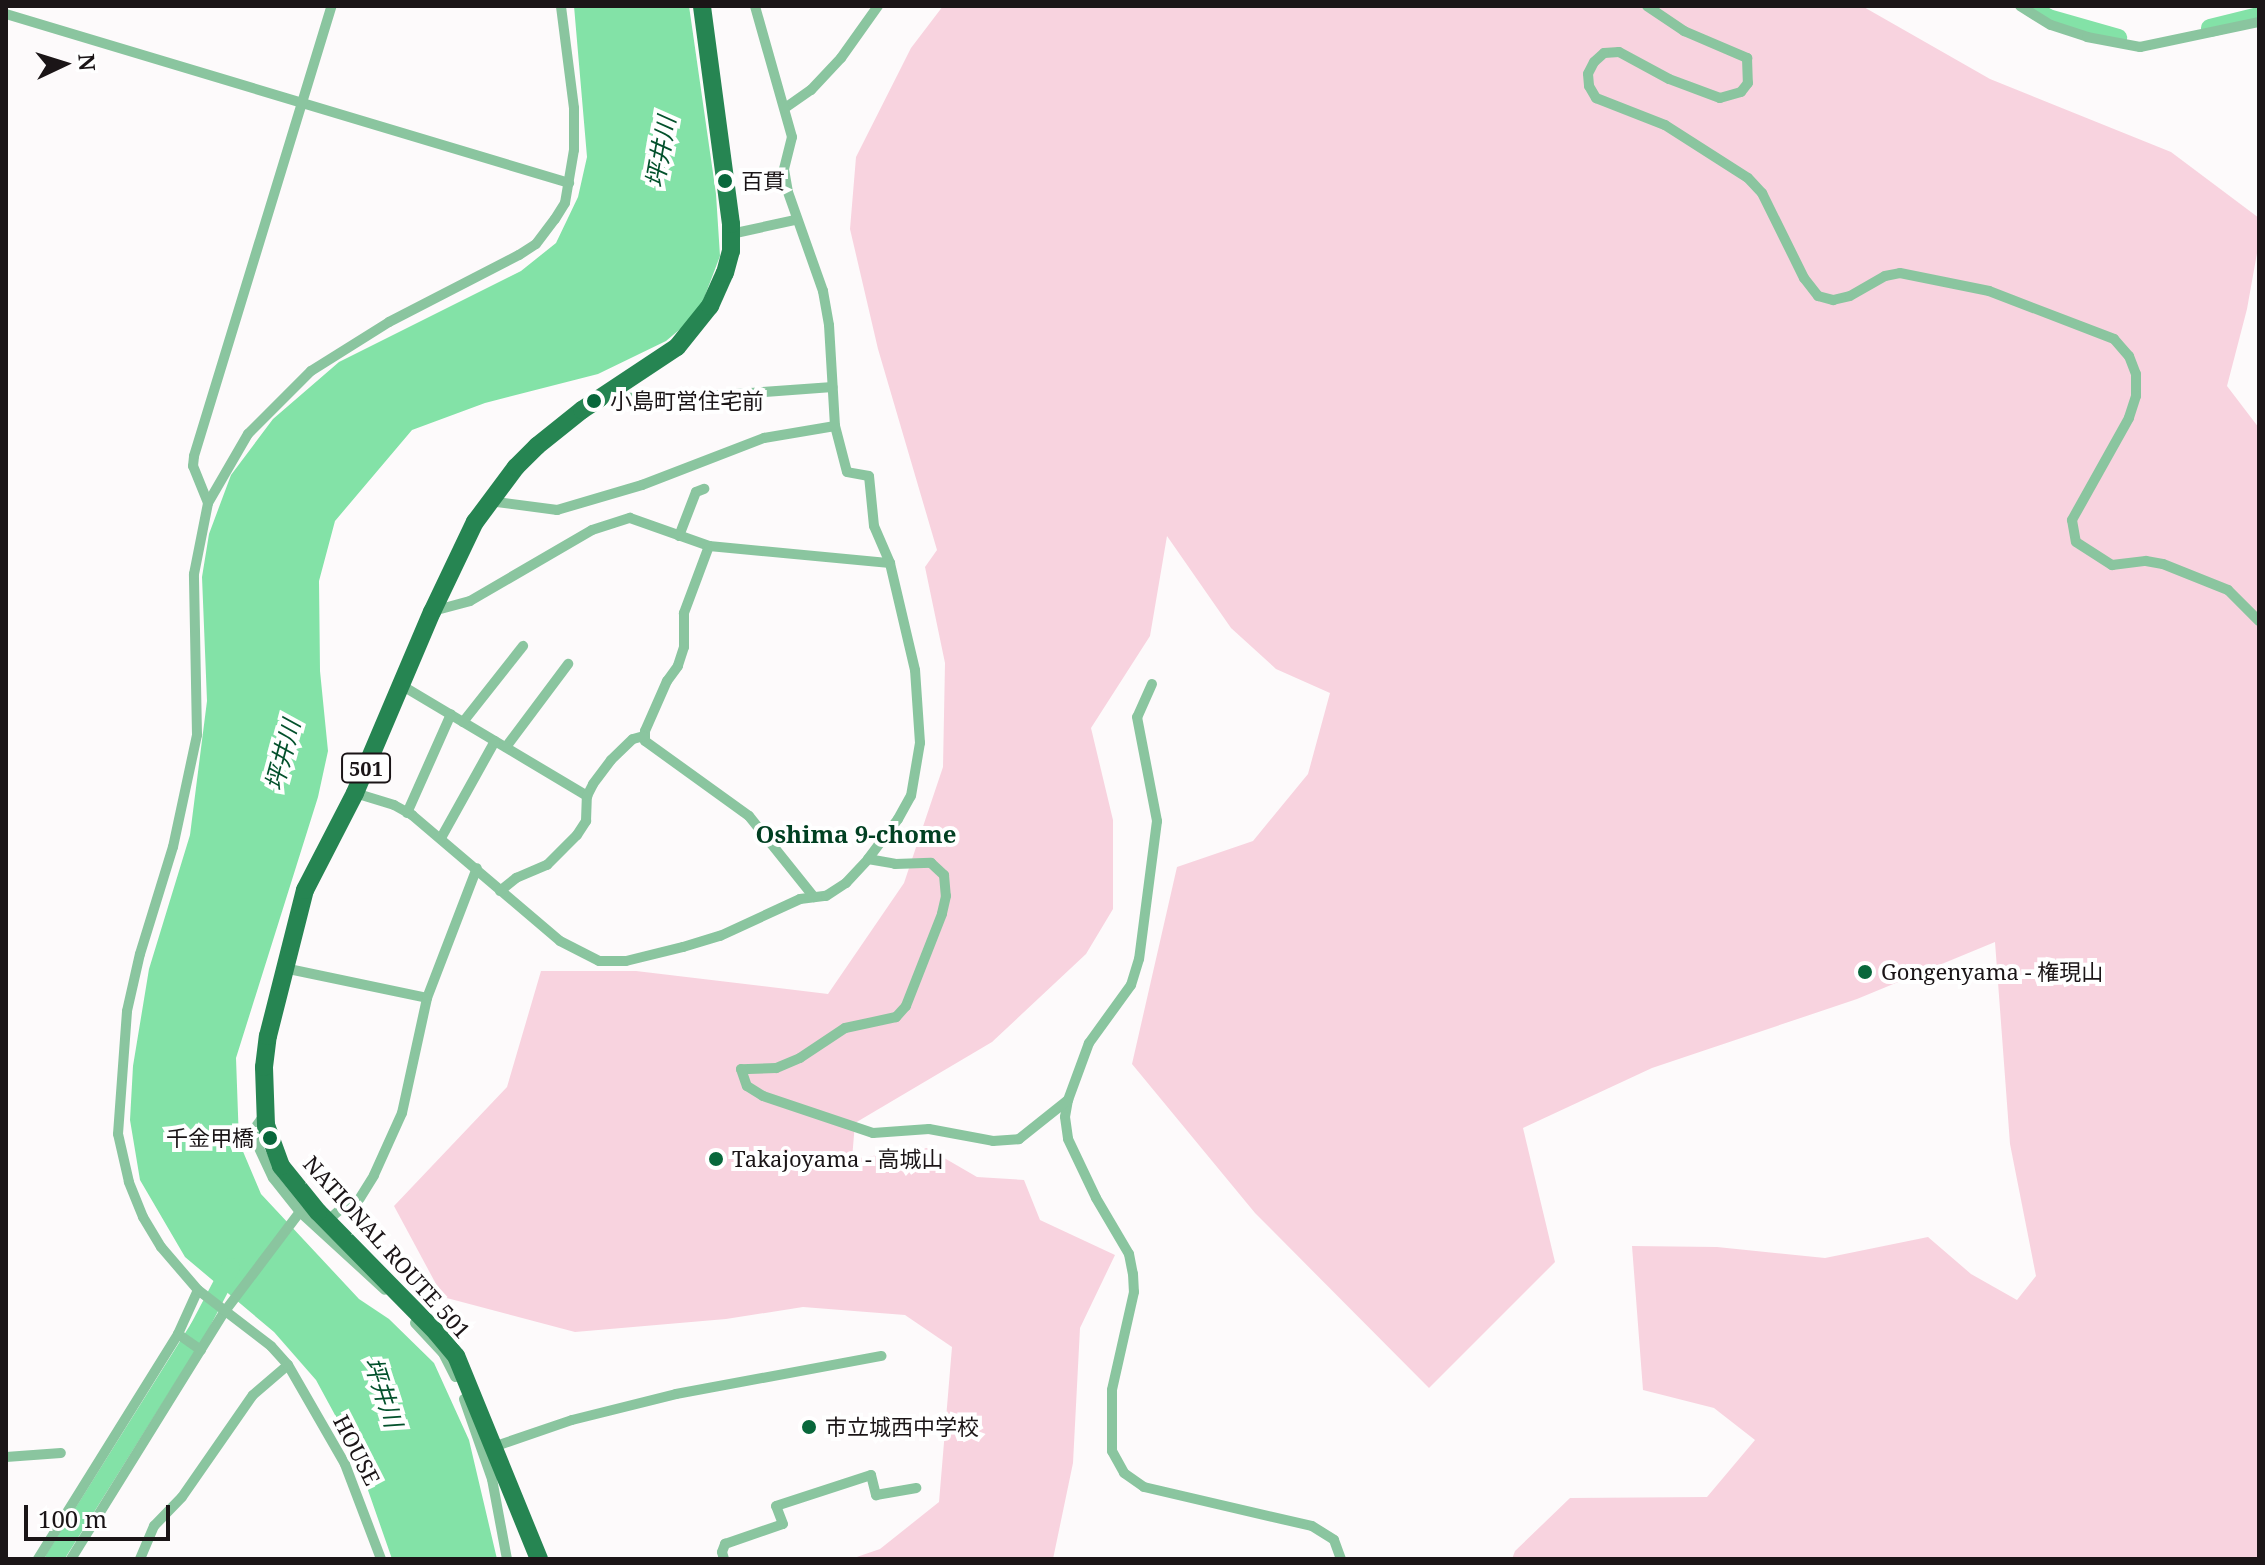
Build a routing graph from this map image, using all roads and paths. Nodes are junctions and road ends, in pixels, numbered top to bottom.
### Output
1 (332, 6) edge
2 (561, 6) edge
3 (702, 6) edge
4 (755, 6) edge
5 (878, 6) edge
6 (1647, 6) edge
7 (2020, 6) edge
8 (6, 14) edge
9 (2259, 22) edge
10 (301, 103) junction
11 (785, 108) junction
12 (569, 183) junction
13 (795, 220) junction
14 (731, 234) junction
15 (833, 387) junction
16 (603, 395) junction
17 (835, 426) junction
18 (704, 489) dead end
19 (489, 501) junction
20 (208, 503) junction
21 (679, 536) junction
22 (709, 546) junction
23 (890, 563) junction
24 (432, 612) junction
25 (2259, 621) edge
26 (523, 646) dead end
27 (568, 664) dead end
28 (1152, 684) dead end
29 (401, 685) junction
30 (451, 714) junction
31 (463, 722) junction
32 (644, 736) junction
33 (495, 741) junction
34 (506, 747) junction
35 (355, 793) junction
36 (587, 796) junction
37 (407, 813) junction
38 (441, 838) junction
39 (868, 859) junction
40 (477, 868) junction
41 (500, 891) junction
42 (814, 897) junction
43 (284, 968) junction
44 (427, 998) junction
45 (1068, 1100) junction
46 (265, 1114) junction
47 (298, 1216) junction
48 (327, 1221) junction
49 (200, 1291) junction
50 (397, 1294) junction
51 (225, 1308) junction
52 (178, 1334) junction
53 (201, 1350) junction
54 (882, 1356) dead end
55 (288, 1365) junction
56 (493, 1447) junction
57 (61, 1453) dead end
58 (6, 1457) edge
59 (916, 1488) dead end
60 (38, 1559) edge
61 (71, 1559) edge
62 (140, 1559) edge
63 (381, 1559) edge
64 (507, 1559) edge
65 (539, 1559) edge
66 (724, 1559) edge
67 (1341, 1559) edge

1 - 10 street
2 - 12 street
3 - 14 highway, NATIONAL ROUTE 501 / 501
4 - 11 street
5 - 11 street
6 - 25 street
7 - 9 street
8 - 10 street
10 - 12 street
10 - 20 street
11 - 13 street
12 - 20 street
13 - 14 street
13 - 15 street
14 - 16 highway, NATIONAL ROUTE 501 / 501
15 - 16 street
15 - 17 street
16 - 19 highway, NATIONAL ROUTE 501 / 501
17 - 19 street
17 - 23 street
18 - 21 street
19 - 24 highway, NATIONAL ROUTE 501 / 501
20 - 49 street, HOUSE
21 - 22 street
21 - 24 street
22 - 23 street
22 - 32 street
23 - 39 street
24 - 29 highway, NATIONAL ROUTE 501 / 501
26 - 31 street
27 - 34 street
28 - 45 street
29 - 30 street
29 - 35 highway, NATIONAL ROUTE 501 / 501
30 - 31 street
30 - 37 street
31 - 33 street
32 - 36 street
32 - 42 street
33 - 34 street
33 - 38 street
34 - 36 street
35 - 37 street
35 - 43 highway, NATIONAL ROUTE 501 / 501
36 - 41 street
37 - 38 street
38 - 40 street
39 - 42 street
39 - 45 street
40 - 41 street
40 - 44 street
41 - 42 street
43 - 44 street
43 - 46 highway, NATIONAL ROUTE 501 / 501
44 - 48 street
45 - 67 street
46 - 47 street
46 - 48 highway, NATIONAL ROUTE 501 / 501
47 - 50 street
47 - 51 street
48 - 50 highway, NATIONAL ROUTE 501 / 501
49 - 51 street, HOUSE
49 - 52 street
50 - 56 highway, NATIONAL ROUTE 501 / 501
50 - 64 street
51 - 53 street
51 - 55 street, HOUSE
52 - 53 street
52 - 60 street
53 - 61 street
54 - 56 street
55 - 62 street
55 - 63 street, HOUSE
56 - 65 highway, NATIONAL ROUTE 501 / 501
57 - 58 street
59 - 66 street

